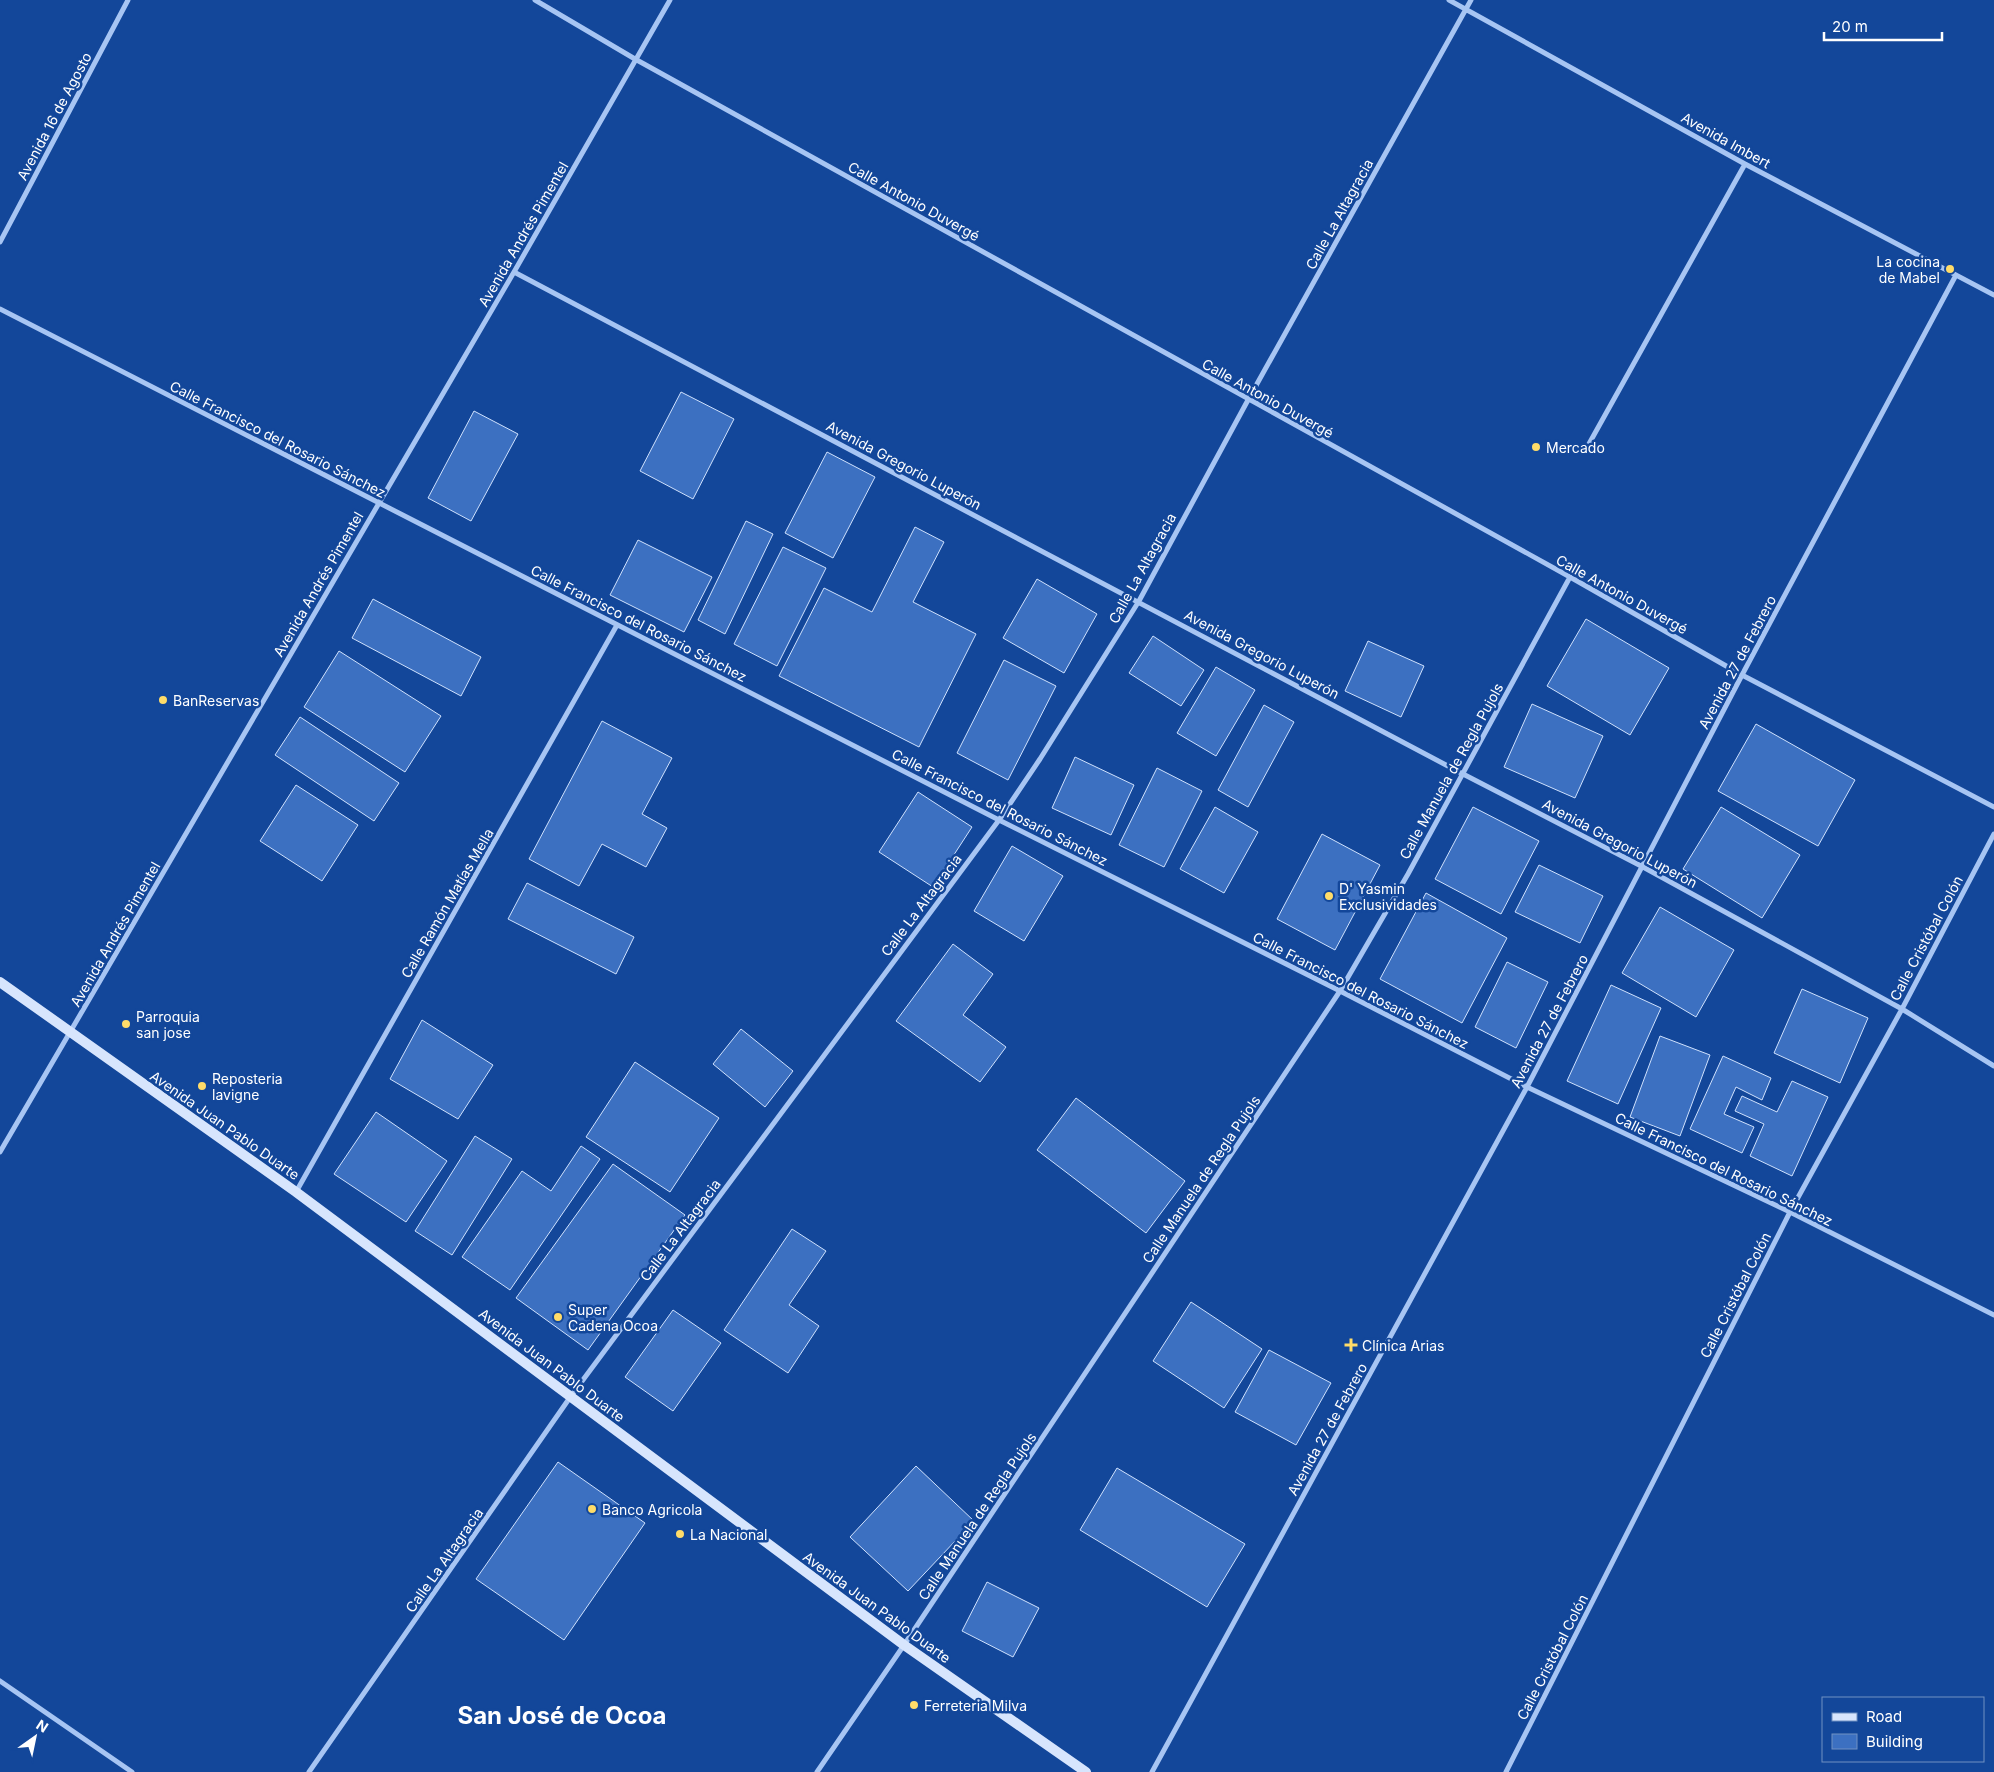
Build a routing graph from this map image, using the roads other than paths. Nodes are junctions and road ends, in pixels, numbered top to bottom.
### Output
1 (128, 0) edge
2 (535, 0) edge
3 (670, 0) edge
4 (1449, 0) edge
5 (1471, 0) edge
6 (1467, 10) junction
7 (635, 59) junction
8 (1745, 164) junction
9 (0, 242) edge
10 (514, 272) junction
11 (1956, 275) junction
12 (1994, 295) edge
13 (0, 309) edge
14 (1248, 400) junction
15 (1585, 451) dead end
16 (378, 503) junction
17 (1570, 577) junction
18 (1139, 601) junction
19 (617, 625) junction
20 (1742, 675) junction
21 (1463, 774) junction
22 (1994, 807) edge
23 (999, 820) junction
24 (1994, 834) edge
25 (1643, 867) junction
26 (0, 982) edge
27 (1340, 991) junction
28 (1902, 1008) junction
29 (70, 1032) junction
30 (1994, 1066) edge
31 (1527, 1087) junction
32 (0, 1152) edge
33 (296, 1192) junction
34 (1790, 1212) junction
35 (1994, 1315) edge
36 (570, 1396) junction
37 (904, 1645) junction
38 (0, 1682) edge
39 (132, 1772) edge
40 (309, 1772) edge
41 (817, 1772) edge
42 (1086, 1772) edge
43 (1152, 1772) edge
44 (1506, 1772) edge

1 - 9 street, Avenida 16 de Agosto
2 - 7 street, Calle Antonio Duvergé
3 - 7 street, Avenida Andrés Pimentel
4 - 6 street, Avenida Imbert
5 - 6 street, Calle La Altagracia
6 - 8 street, Avenida Imbert
6 - 14 street, Calle La Altagracia
7 - 10 street, Avenida Andrés Pimentel
7 - 14 street, Calle Antonio Duvergé
8 - 11 street, Avenida Imbert
8 - 15 street
10 - 16 street, Avenida Andrés Pimentel
10 - 18 street, Avenida Gregorio Luperón
11 - 12 street, Avenida Imbert
11 - 20 street, Avenida 27 de Febrero
13 - 16 street, Calle Francisco del Rosario Sánchez
14 - 17 street, Calle Antonio Duvergé
14 - 18 street, Calle La Altagracia
16 - 19 street, Calle Francisco del Rosario Sánchez
16 - 29 street, Avenida Andrés Pimentel
17 - 20 street, Calle Antonio Duvergé
17 - 21 street, Calle Manuela de Regla Pujols
18 - 21 street, Avenida Gregorio Luperón
18 - 23 street, Calle La Altagracia
19 - 23 street, Calle Francisco del Rosario Sánchez
19 - 33 street, Calle Ramón Matías Mella
20 - 22 street, Calle Antonio Duvergé
20 - 25 street, Avenida 27 de Febrero
21 - 25 street, Avenida Gregorio Luperón
21 - 27 street, Calle Manuela de Regla Pujols
23 - 27 street, Calle Francisco del Rosario Sánchez
23 - 36 street, Calle La Altagracia
24 - 28 street, Calle Cristóbal Colón
25 - 28 street, Avenida Gregorio Luperón
25 - 31 street, Avenida 27 de Febrero
26 - 29 main road, Avenida Juan Pablo Duarte
27 - 31 street, Calle Francisco del Rosario Sánchez
27 - 37 street, Calle Manuela de Regla Pujols
28 - 30 street, Avenida Gregorio Luperón
28 - 34 street, Calle Cristóbal Colón
29 - 32 street, Avenida Andrés Pimentel
29 - 33 main road, Avenida Juan Pablo Duarte
31 - 34 street, Calle Francisco del Rosario Sánchez
31 - 43 street, Avenida 27 de Febrero
33 - 36 main road, Avenida Juan Pablo Duarte
34 - 35 street, Calle Francisco del Rosario Sánchez
34 - 44 street, Calle Cristóbal Colón
36 - 37 main road, Avenida Juan Pablo Duarte
36 - 40 street, Calle La Altagracia
37 - 41 street, Calle Manuela de Regla Pujols
37 - 42 main road, Avenida Juan Pablo Duarte
38 - 39 street

